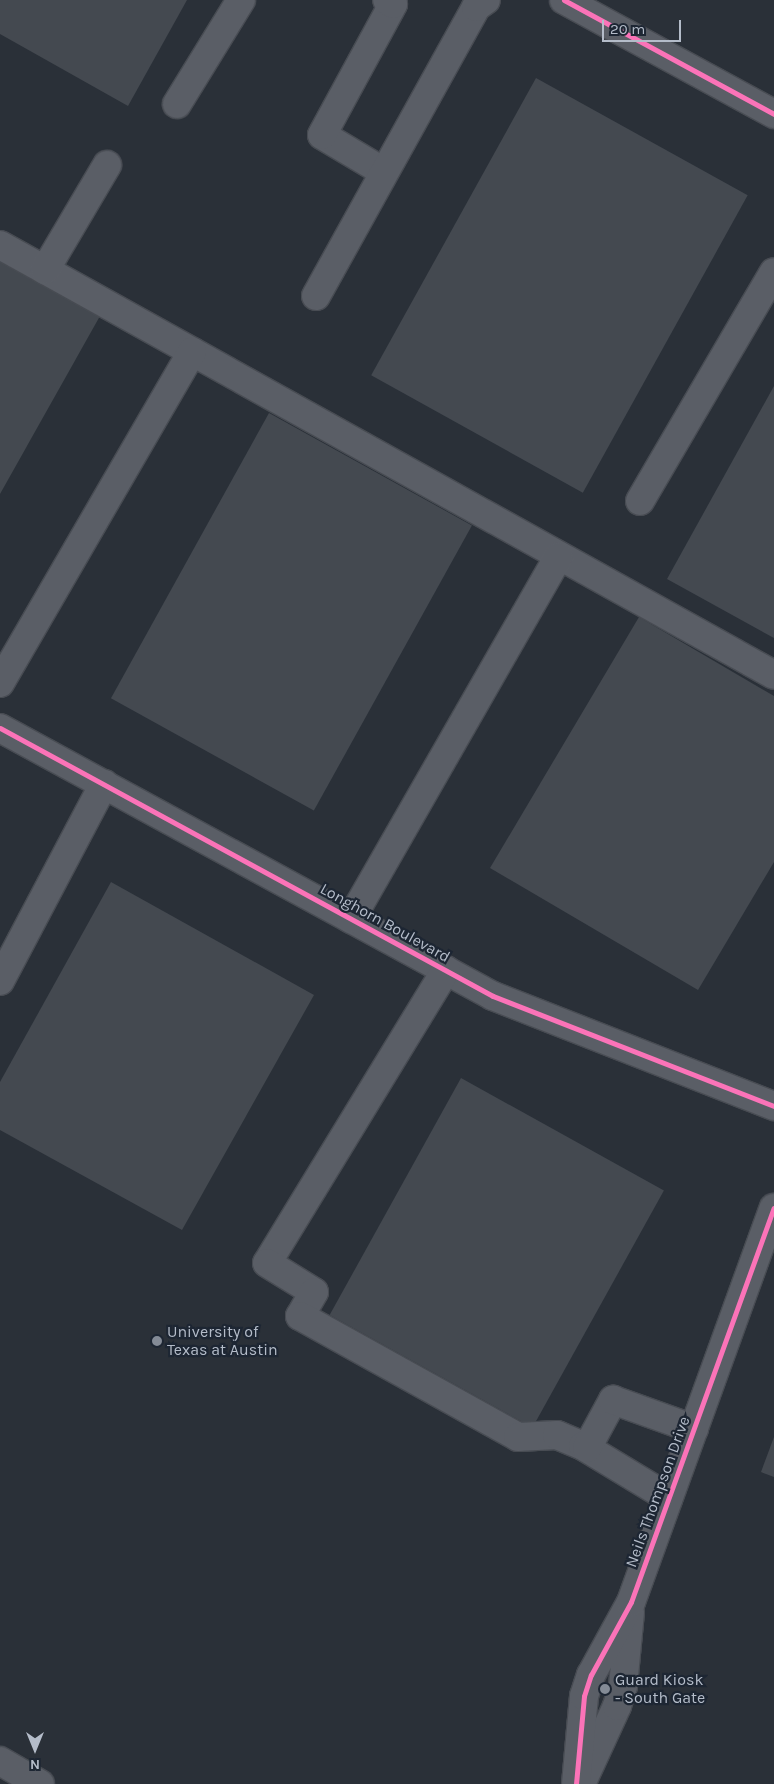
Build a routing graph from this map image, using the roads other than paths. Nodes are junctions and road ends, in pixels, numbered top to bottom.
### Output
1 (241, 0) edge
2 (387, 0) edge
3 (486, 0) edge
4 (582, 4) edge
5 (177, 104) dead end
6 (774, 114) edge
7 (107, 165) dead end
8 (384, 172) junction
9 (0, 245) edge
10 (45, 270) junction
11 (774, 272) edge
12 (316, 296) dead end
13 (192, 352) junction
14 (640, 500) dead end
15 (559, 556) junction
16 (774, 675) edge
17 (0, 683) edge
18 (0, 728) edge
19 (104, 784) junction
20 (351, 918) junction
21 (446, 970) junction
22 (0, 981) edge
23 (774, 1106) edge
24 (774, 1208) edge
25 (694, 1429) junction
26 (587, 1448) junction
27 (669, 1498) junction
28 (631, 1602) junction
29 (0, 1761) edge
30 (40, 1784) edge
31 (576, 1784) edge
32 (582, 1784) edge

1 - 5 street
2 - 8 street
3 - 8 street
4 - 6 street
7 - 10 street
8 - 12 street
9 - 10 street
10 - 13 street
11 - 14 street
13 - 15 street
13 - 17 street
15 - 16 street
15 - 20 street
18 - 19 street, Longhorn Boulevard
19 - 20 street, Longhorn Boulevard
19 - 22 street
20 - 21 street, Longhorn Boulevard
21 - 23 street, Longhorn Boulevard
21 - 26 street
24 - 25 street, Neils Thompson Drive
25 - 26 street
25 - 27 street, Neils Thompson Drive
26 - 27 street
27 - 28 street, Neils Thompson Drive
28 - 31 street, Neils Thompson Drive
28 - 32 street, Neils Thompson Drive
29 - 30 street

